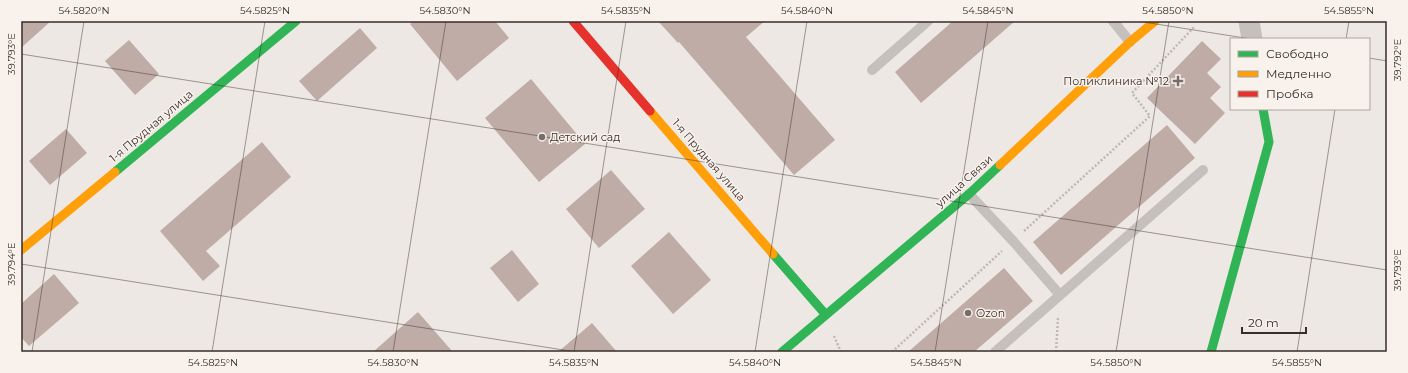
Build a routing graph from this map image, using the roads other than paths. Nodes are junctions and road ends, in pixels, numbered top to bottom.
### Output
1 (296, 21) edge
2 (573, 21) edge
3 (928, 21) edge
4 (1113, 21) edge
5 (1155, 21) edge
6 (1249, 21) edge
7 (1252, 38) edge
8 (1130, 42) junction
9 (872, 70) dead end
10 (1263, 110) edge
11 (1203, 170) dead end
12 (969, 194) junction
13 (21, 250) edge
14 (1060, 295) junction
15 (826, 315) junction
16 (782, 352) edge
17 (995, 352) edge
18 (1211, 352) edge

1 - 13 street, 1-я Прудная улица
2 - 15 street, 1-я Прудная улица
3 - 9 lane
4 - 8 lane
5 - 8 street, улица Связи
6 - 7 street
8 - 12 street, улица Связи
10 - 18 street
11 - 14 lane
12 - 14 lane
12 - 15 street, улица Связи
14 - 17 lane
15 - 16 street, улица Связи

